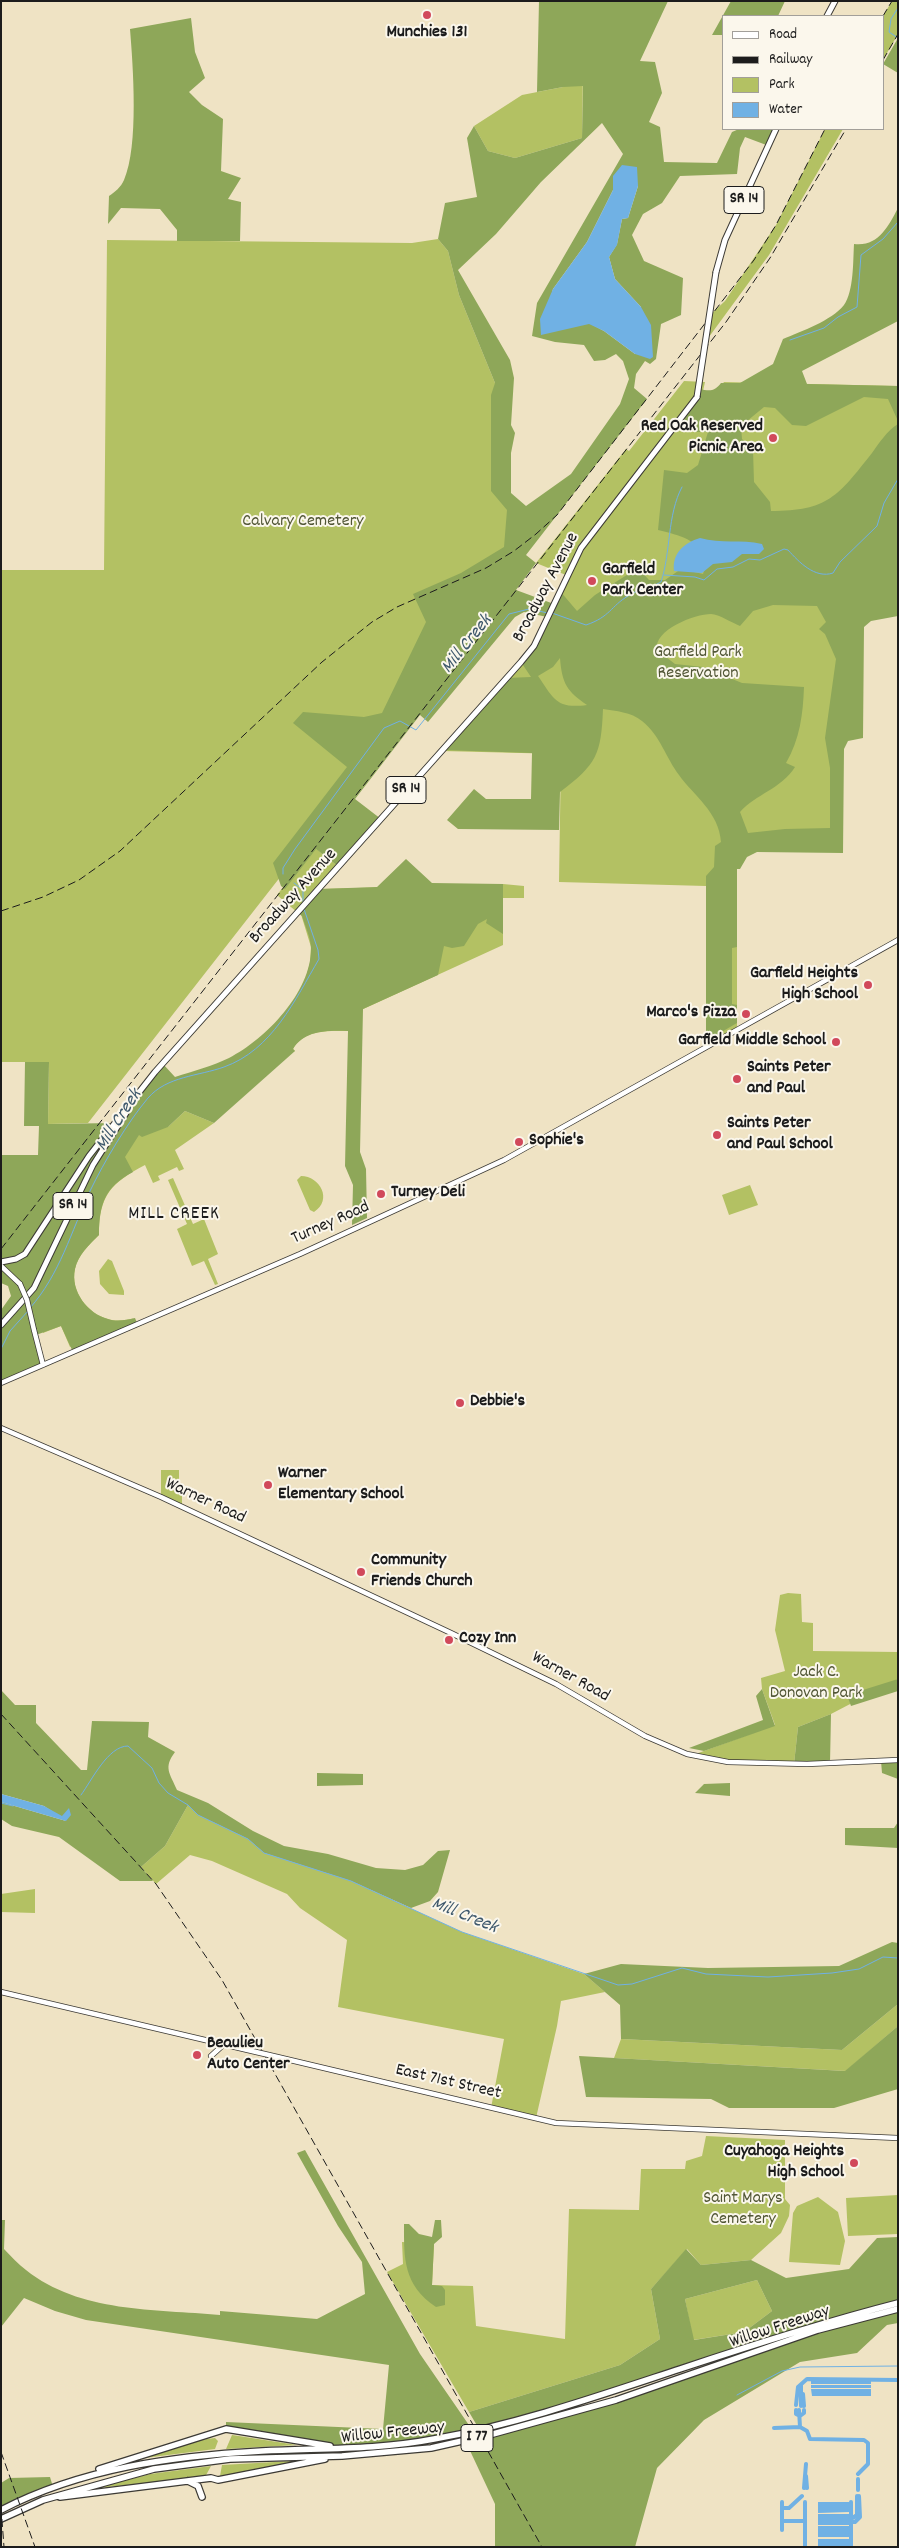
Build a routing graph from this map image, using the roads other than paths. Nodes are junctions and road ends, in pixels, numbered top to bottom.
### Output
1 (835, 1) edge
2 (828, 15) edge
3 (776, 130) edge
4 (898, 940) edge
5 (145, 1085) junction
6 (1, 1262) edge
7 (1, 1266) edge
8 (1, 1325) edge
9 (43, 1365) junction
10 (1, 1383) edge
11 (1, 1428) edge
12 (898, 1760) edge
13 (1, 1992) edge
14 (223, 2045) junction
15 (211, 2056) dead end
16 (898, 2138) edge
17 (898, 2303) edge
18 (898, 2310) edge
19 (347, 2448) junction
20 (342, 2456) junction
21 (74, 2480) junction
22 (188, 2481) junction
23 (202, 2497) dead end
24 (43, 2500) junction
25 (1, 2510) edge
26 (1, 2519) edge

1 - 2 main road
3 - 5 main road, Broadway Avenue / SR 14, bridge
4 - 9 main road, Turney Road
5 - 6 main road, Broadway Avenue / SR 14
5 - 8 main road, Broadway Avenue / SR 14
7 - 9 main road, bridge
9 - 10 main road, Turney Road
11 - 12 main road, Warner Road
13 - 14 main road, East 71st Street
14 - 15 main road
14 - 16 main road, East 71st Street, bridge
17 - 19 highway, Willow Freeway / I 77
18 - 20 highway, Willow Freeway / I 77
19 - 21 highway, Willow Freeway / I 77
19 - 21 highway
20 - 22 highway
20 - 24 highway, Willow Freeway / I 77
21 - 25 highway, Willow Freeway / I 77
22 - 23 highway
22 - 24 highway
24 - 26 highway, Willow Freeway / I 77

